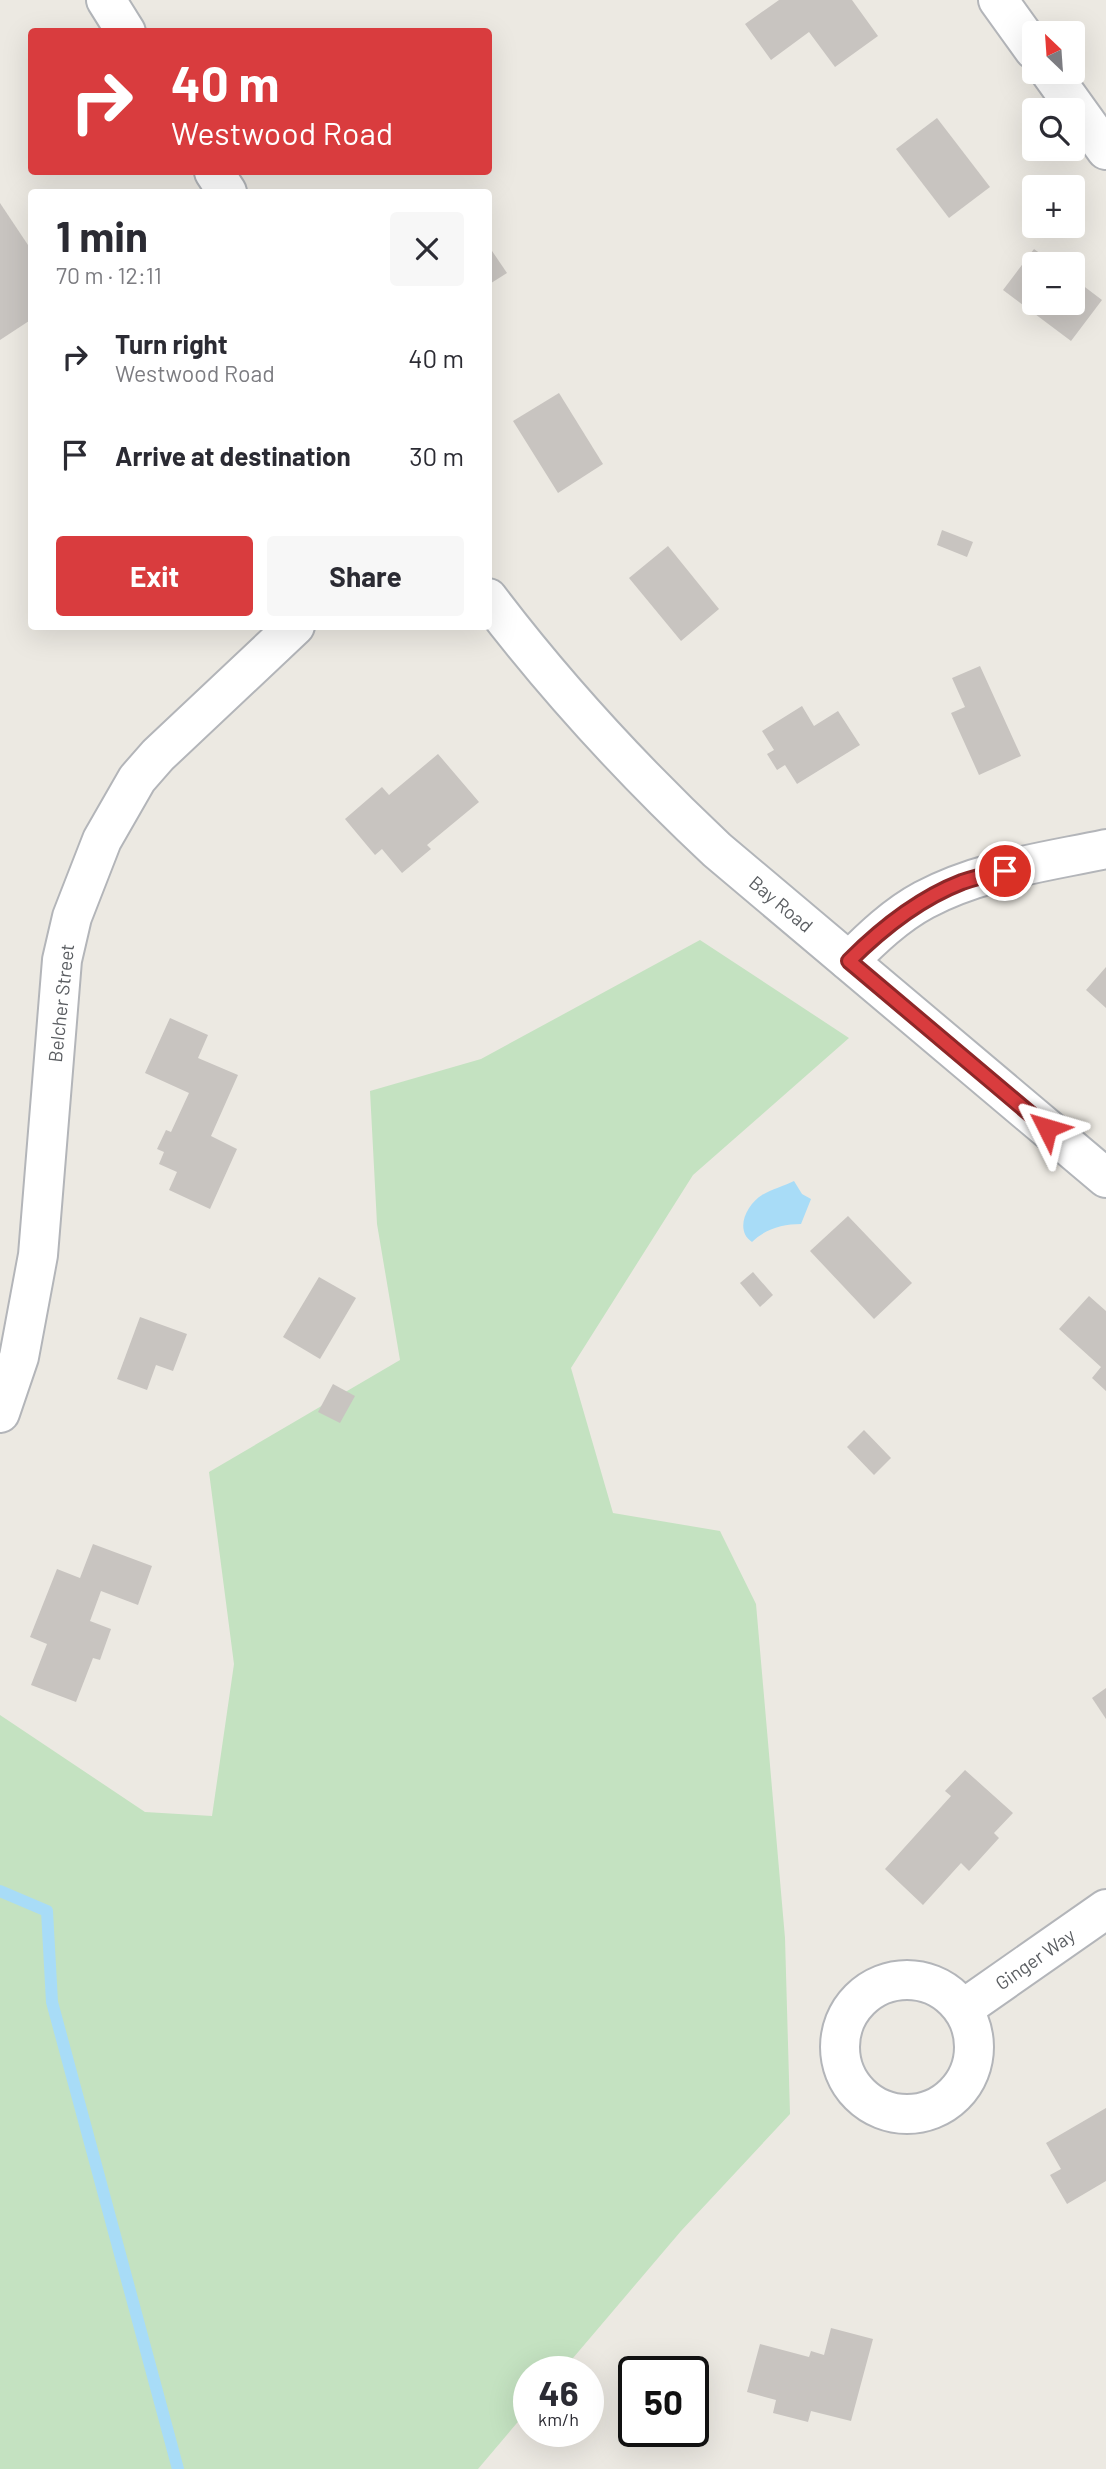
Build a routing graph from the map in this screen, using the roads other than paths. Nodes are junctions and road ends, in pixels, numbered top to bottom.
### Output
1 (106, 0) edge
2 (998, 0) edge
3 (124, 28) edge
4 (1022, 33) edge
5 (1059, 84) edge
6 (1106, 150) edge
7 (492, 603) edge
8 (291, 630) edge
9 (1106, 849) edge
10 (849, 961) junction
11 (1106, 1178) edge
12 (0, 1413) edge
13 (1106, 1909) edge
14 (963, 2009) dead end

1 - 3 street
2 - 4 street
5 - 6 street
7 - 10 street, Bay Road
8 - 12 street, Belcher Street
9 - 10 street
10 - 11 street, Bay Road
13 - 14 street, Ginger Way

